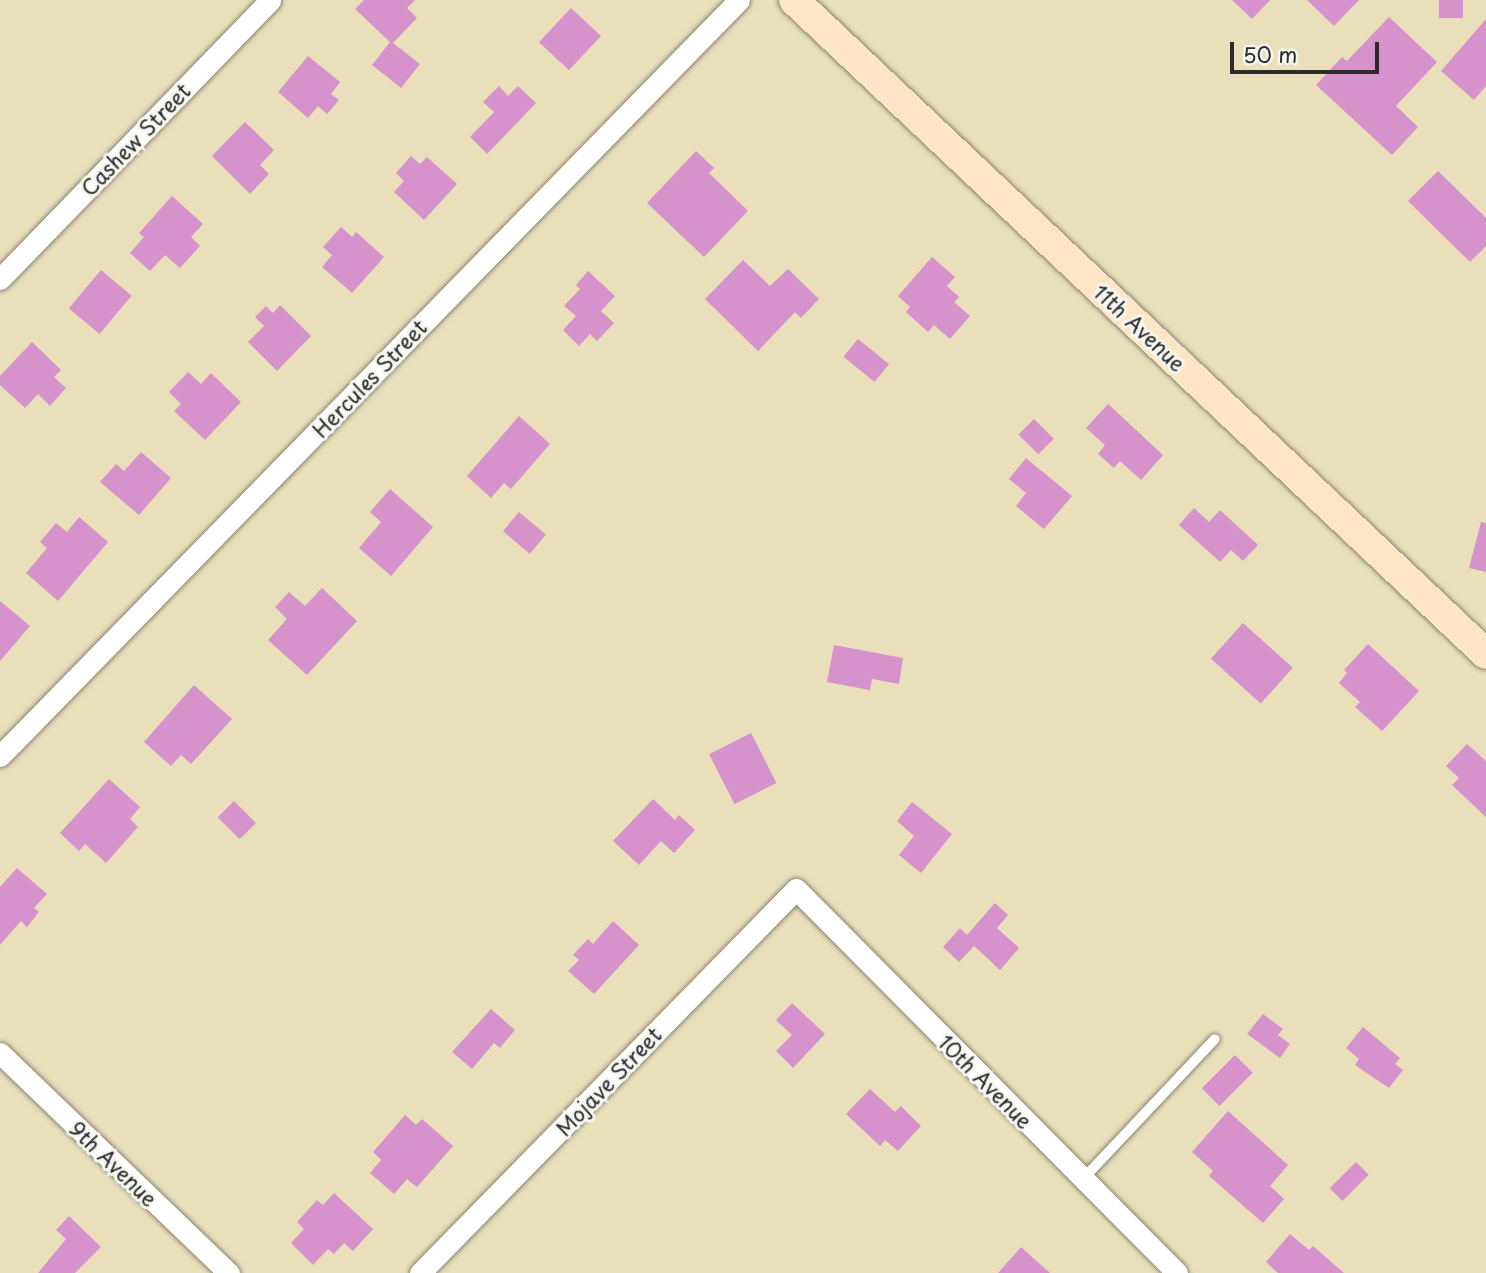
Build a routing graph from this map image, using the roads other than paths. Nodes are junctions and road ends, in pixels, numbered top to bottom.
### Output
1 (271, 0) edge
2 (738, 0) edge
3 (794, 0) edge
4 (0, 279) edge
5 (1486, 654) edge
6 (0, 756) edge
7 (796, 889) joint
8 (1215, 1039) dead end
9 (0, 1053) edge
10 (1083, 1179) junction
11 (229, 1273) edge
12 (419, 1273) edge
13 (1178, 1273) edge

1 - 4 street, Cashew Street
2 - 6 street, Hercules Street
3 - 5 main road, 11th Avenue
7 - 10 street, 10th Avenue
7 - 12 street, Mojave Street
8 - 10 lane
9 - 11 street, 9th Avenue
10 - 13 street, 10th Avenue

